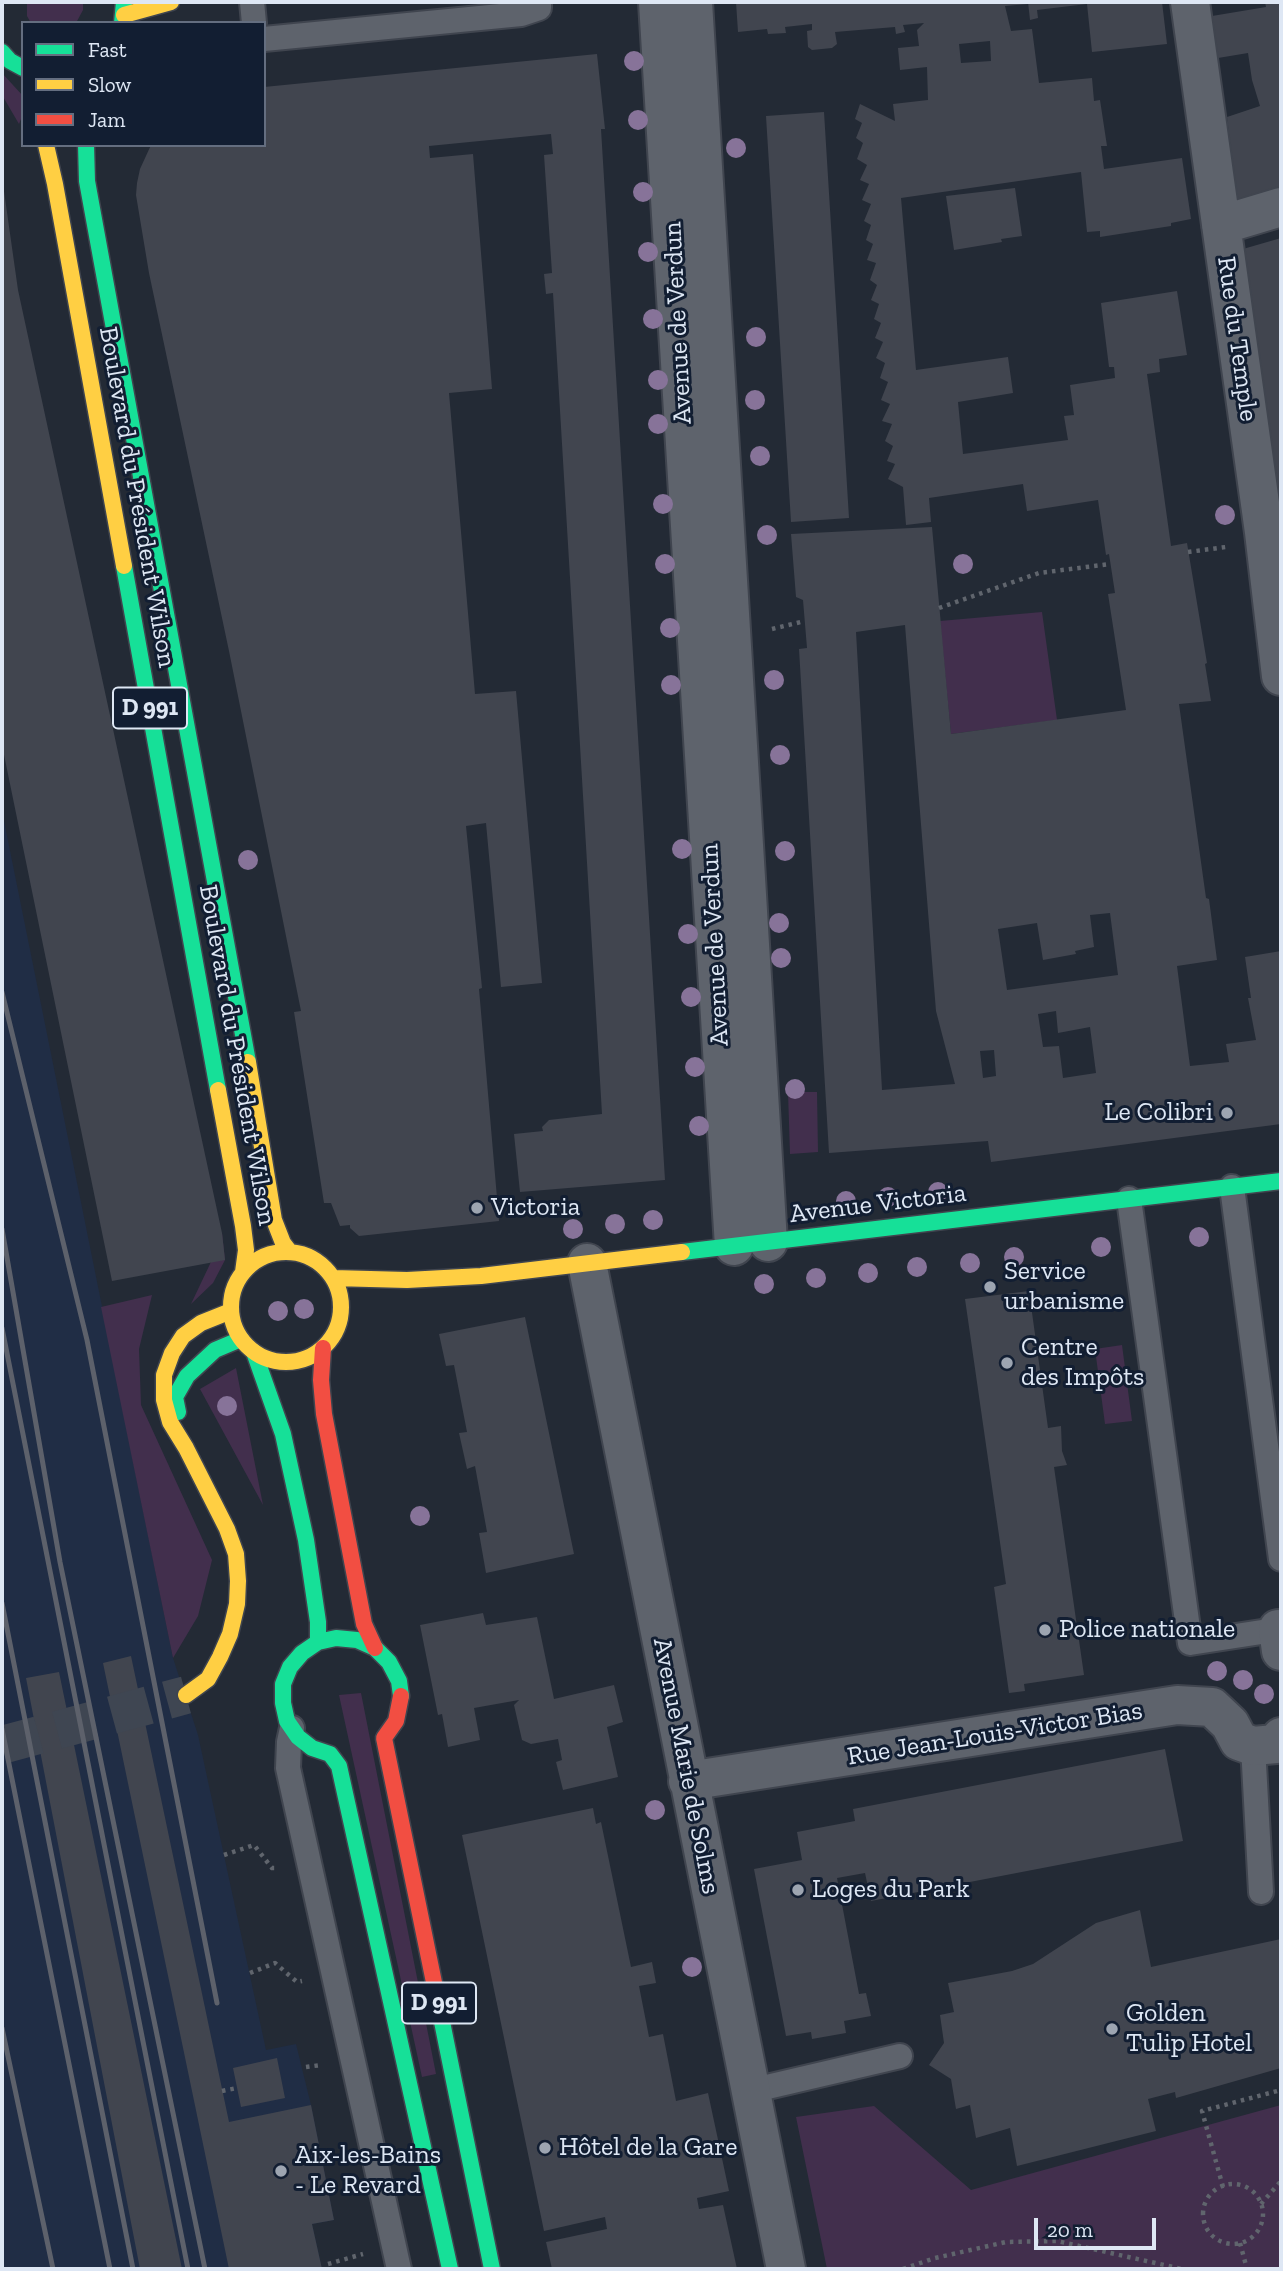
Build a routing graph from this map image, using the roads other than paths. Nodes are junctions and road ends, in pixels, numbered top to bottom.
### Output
1 (171, 2) edge
2 (252, 2) edge
3 (539, 2) edge
4 (658, 2) edge
5 (693, 2) edge
6 (1190, 2) edge
7 (123, 13) edge
8 (254, 21) edge
9 (266, 39) edge
10 (2, 52) edge
11 (21, 67) edge
12 (46, 147) edge
13 (86, 147) edge
14 (1281, 207) edge
15 (1221, 225) junction
16 (1273, 530) edge
17 (714, 643) junction
18 (1281, 676) edge
19 (1281, 1181) edge
20 (1232, 1187) junction
21 (1129, 1199) junction
22 (751, 1244) junction
23 (290, 1252) junction
24 (587, 1263) junction
25 (243, 1272) junction
26 (481, 1276) junction
27 (333, 1278) junction
28 (395, 1295) dead end
29 (231, 1311) junction
30 (241, 1339) junction
31 (323, 1348) junction
32 (254, 1352) junction
33 (186, 1448) junction
34 (1281, 1559) edge
35 (1280, 1636) edge
36 (318, 1642) junction
37 (375, 1648) junction
38 (186, 1695) tunnel mouth
39 (292, 1728) junction
40 (1267, 1742) edge
41 (688, 1781) junction
42 (1261, 1892) dead end
43 (900, 2056) dead end
44 (750, 2091) junction
45 (400, 2269) edge
46 (450, 2269) edge
47 (492, 2269) edge
48 (786, 2269) edge

1 - 7 main road
2 - 8 lane
3 - 9 lane
4 - 17 street, Avenue de Verdun
5 - 17 street, Avenue de Verdun
6 - 15 street, Rue du Temple
10 - 11 main road
12 - 25 main road, Boulevard du Président Wilson / D 991
13 - 23 main road, Boulevard du Président Wilson / D 991
14 - 15 street
15 - 16 street, Rue du Temple
16 - 18 street, Rue du Temple
17 - 22 street, Avenue de Verdun
19 - 20 main road, Avenue Victoria
20 - 21 main road, Avenue Victoria
20 - 34 lane
21 - 22 main road, Avenue Victoria
21 - 35 lane
22 - 24 main road, Avenue Victoria
23 - 25 main road
23 - 27 main road
24 - 26 main road, Avenue Victoria
24 - 41 street, Avenue Marie de Solms
25 - 29 main road
26 - 27 main road, Avenue Victoria
26 - 28 main road, Avenue Victoria
27 - 31 main road
29 - 30 main road
29 - 33 main road
30 - 32 main road
30 - 33 main road
31 - 32 main road
31 - 37 main road
32 - 36 main road
33 - 38 main road
36 - 37 main road
36 - 39 main road
37 - 47 main road, D 991
39 - 45 lane
39 - 46 main road, D 991
40 - 41 street, Rue Jean-Louis-Victor Bias
40 - 42 lane
41 - 44 street, Avenue Marie de Solms
43 - 44 lane
44 - 48 street, Avenue Marie de Solms

